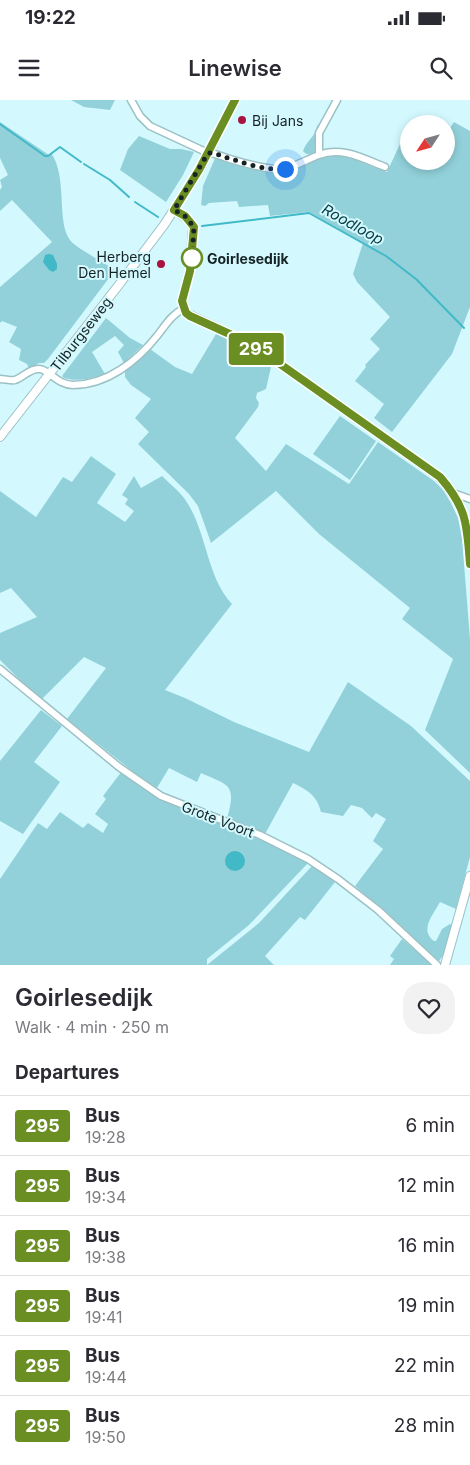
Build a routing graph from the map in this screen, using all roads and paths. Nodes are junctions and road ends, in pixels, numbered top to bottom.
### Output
1 (131, 100) edge
2 (235, 100) edge
3 (337, 100) edge
4 (208, 153) junction
5 (319, 155) junction
6 (385, 167) dead end
7 (174, 210) junction
8 (183, 309) junction
9 (49, 374) junction
10 (0, 379) edge
11 (0, 437) edge
12 (454, 493) junction
13 (470, 499) edge
14 (470, 564) edge
15 (0, 669) edge
16 (470, 876) edge
17 (438, 965) edge
18 (445, 965) edge

1 - 4 street
2 - 4 street, Tilburgseweg
3 - 5 street
4 - 5 street
4 - 7 street, Tilburgseweg
5 - 6 street
7 - 8 street
7 - 9 street, Tilburgseweg
8 - 9 street
8 - 12 street
9 - 10 street
9 - 11 street, Tilburgseweg
12 - 13 street
12 - 14 street
15 - 17 street, Grote Voort
16 - 18 street

